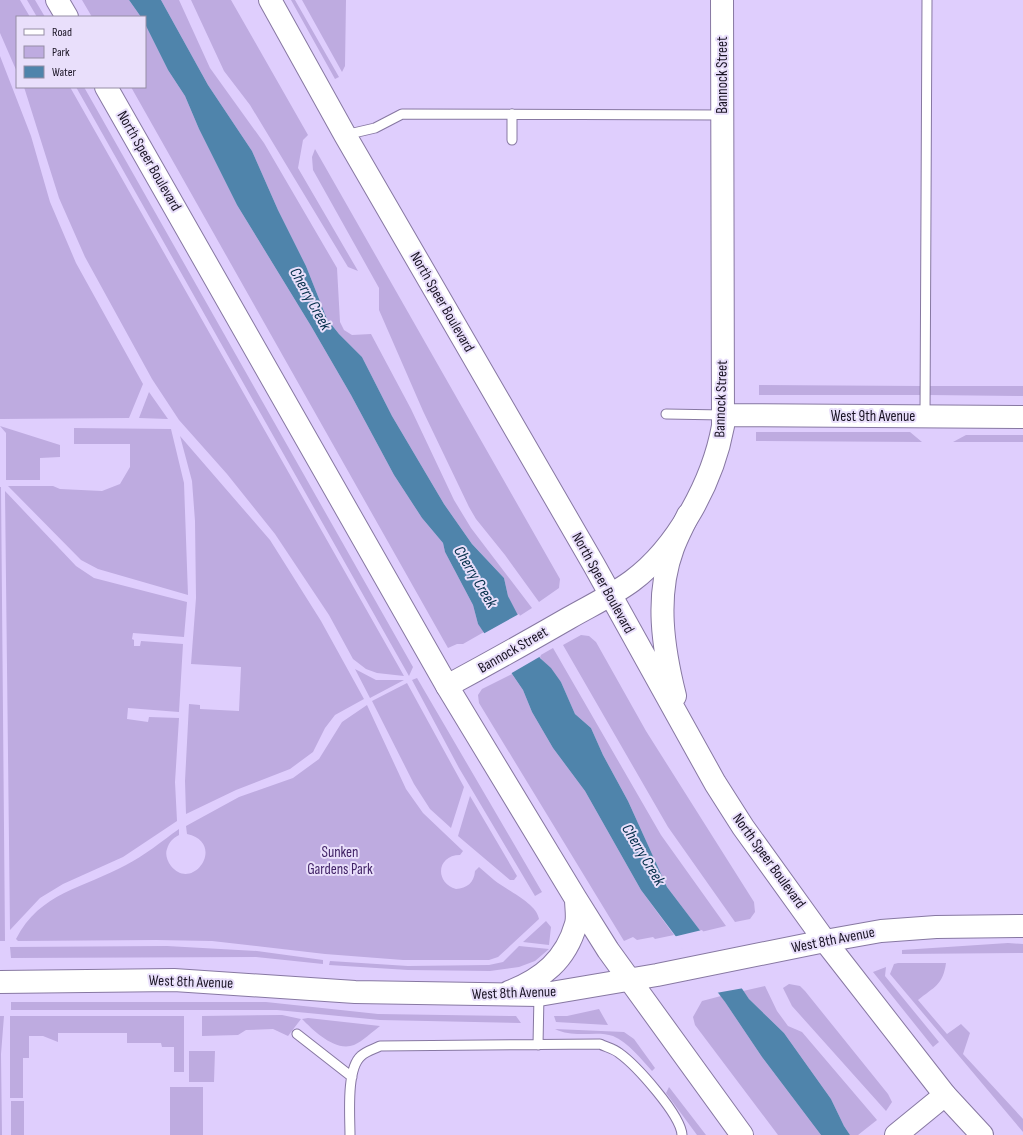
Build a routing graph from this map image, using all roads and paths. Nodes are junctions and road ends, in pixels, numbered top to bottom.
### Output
1 (57, 0) edge
2 (270, 0) edge
3 (722, 0) edge
4 (927, 0) edge
5 (65, 16) edge
6 (107, 88) edge
7 (512, 114) junction
8 (722, 115) junction
9 (345, 135) junction
10 (512, 140) dead end
11 (666, 414) dead end
12 (723, 415) junction
13 (926, 416) junction
14 (1023, 417) edge
15 (688, 515) junction
16 (610, 594) junction
17 (447, 686) junction
18 (684, 728) junction
19 (576, 899) junction
20 (1023, 926) edge
21 (825, 941) junction
22 (630, 980) junction
23 (0, 982) edge
24 (499, 995) junction
25 (539, 995) junction
26 (297, 1034) dead end
27 (538, 1045) junction
28 (352, 1077) junction
29 (945, 1095) junction
30 (350, 1135) edge
31 (682, 1135) edge
32 (742, 1135) edge
33 (896, 1135) edge
34 (982, 1135) edge

1 - 5 main road
2 - 9 main road, North Speer Boulevard
3 - 8 main road, Bannock Street
4 - 13 lane
6 - 17 main road, North Speer Boulevard
7 - 8 lane
7 - 9 lane
7 - 10 lane
8 - 12 main road, Bannock Street
9 - 16 main road, North Speer Boulevard
11 - 12 lane
12 - 13 main road, West 9th Avenue
12 - 15 main road, Bannock Street
13 - 14 main road, West 9th Avenue
15 - 16 main road, Bannock Street
15 - 18 main road
16 - 17 main road, Bannock Street
16 - 18 main road, North Speer Boulevard
17 - 19 main road, North Speer Boulevard
18 - 21 main road, North Speer Boulevard
19 - 22 main road, North Speer Boulevard
19 - 24 main road
20 - 21 main road, West 8th Avenue
21 - 22 main road, West 8th Avenue
21 - 29 main road, North Speer Boulevard
22 - 25 main road, West 8th Avenue
22 - 32 main road, North Speer Boulevard
23 - 24 main road, West 8th Avenue
24 - 25 main road, West 8th Avenue
25 - 27 lane
26 - 28 lane
27 - 28 lane
27 - 31 lane
28 - 30 lane
29 - 33 main road
29 - 34 main road, North Speer Boulevard

